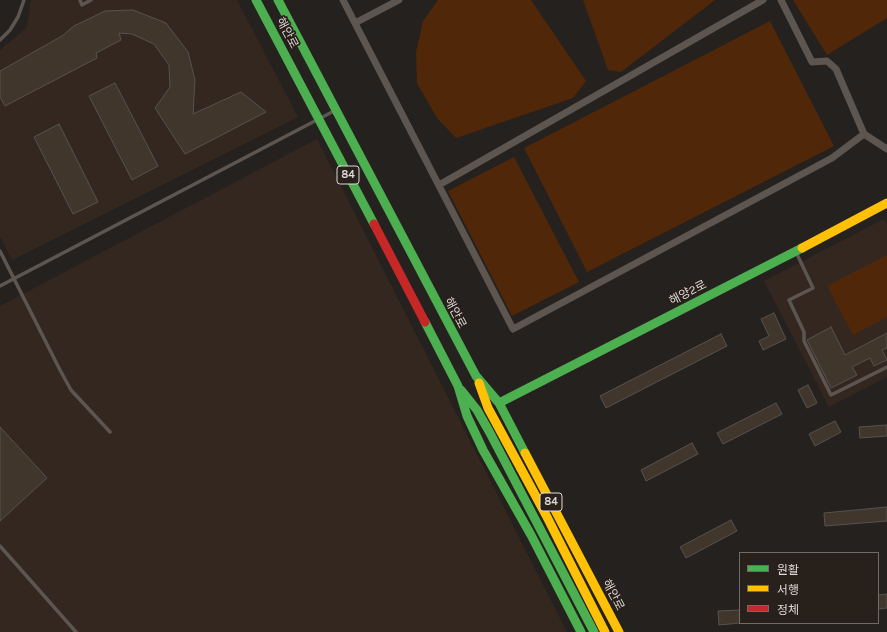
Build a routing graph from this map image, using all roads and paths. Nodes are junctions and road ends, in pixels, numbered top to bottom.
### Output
1 (24, 0) edge
2 (80, 0) edge
3 (91, 0) edge
4 (256, 0) edge
5 (278, 0) edge
6 (343, 0) edge
7 (399, 0) edge
8 (763, 0) edge
9 (781, 0) edge
10 (355, 23) junction
11 (0, 40) edge
12 (335, 110) junction
13 (318, 119) junction
14 (864, 134) junction
15 (887, 149) edge
16 (438, 185) junction
17 (887, 203) edge
18 (0, 251) edge
19 (795, 252) junction
20 (14, 279) junction
21 (0, 286) edge
22 (887, 367) edge
23 (476, 376) junction
24 (458, 386) junction
25 (499, 403) junction
26 (110, 432) dead end
27 (0, 546) edge
28 (76, 632) edge
29 (581, 632) edge
30 (594, 632) edge
31 (605, 632) edge
32 (619, 632) edge

1 - 11 lane
2 - 3 lane
4 - 13 main road, 해안로 / 84
5 - 12 main road, 해안로 / 84
6 - 10 street
7 - 10 street
8 - 16 street
9 - 14 street
10 - 16 street
12 - 13 lane
12 - 23 main road, 해안로 / 84
13 - 20 lane
13 - 24 main road, 해안로 / 84
14 - 15 street
14 - 16 street
17 - 19 main road, 해양2로
18 - 20 lane
19 - 22 lane
19 - 25 main road, 해양2로
20 - 21 lane
20 - 26 lane
23 - 25 main road, 해안로 / 84
23 - 31 main road
24 - 29 main road, 해안로 / 84
24 - 30 main road
25 - 32 main road, 해안로 / 84
27 - 28 lane

